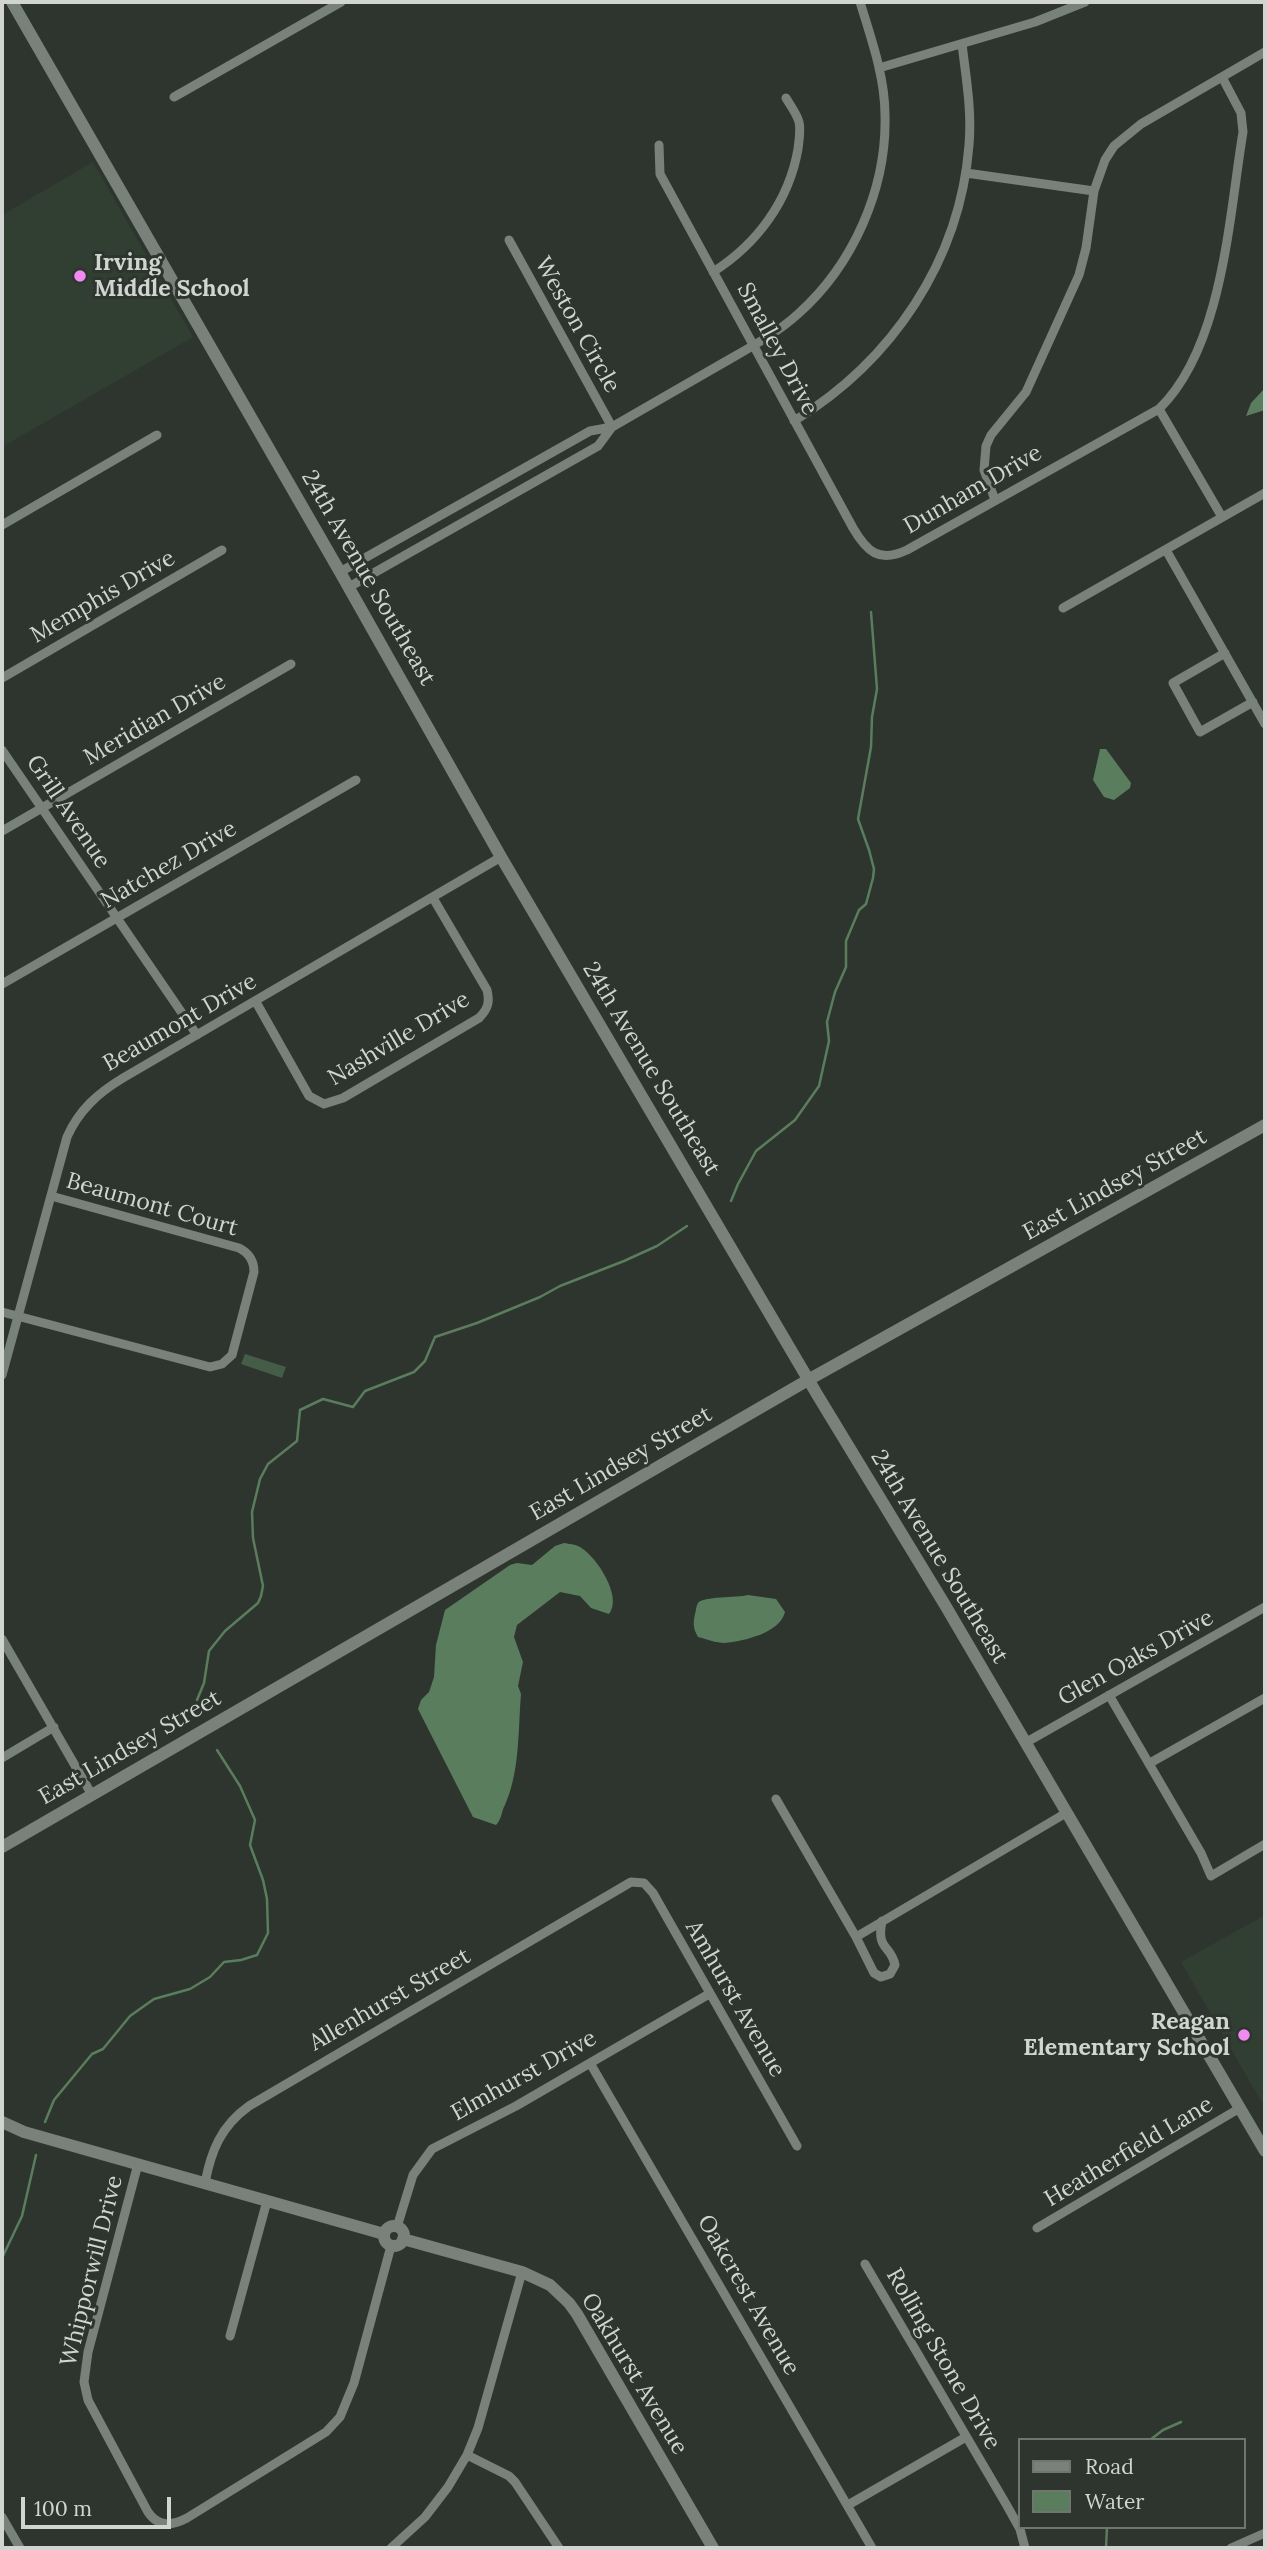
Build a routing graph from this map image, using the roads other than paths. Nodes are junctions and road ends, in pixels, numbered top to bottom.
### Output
1 (12, 2) edge
2 (341, 2) edge
3 (1085, 2) edge
4 (860, 3) edge
5 (962, 44) junction
6 (1265, 52) edge
7 (879, 68) junction
8 (1222, 77) junction
9 (174, 97) dead end
10 (786, 98) dead end
11 (659, 145) dead end
12 (965, 173) junction
13 (1094, 191) junction
14 (509, 240) dead end
15 (713, 272) junction
16 (752, 346) junction
17 (1159, 409) junction
18 (794, 421) junction
19 (612, 427) junction
20 (157, 435) dead end
21 (1265, 493) edge
22 (995, 500) junction
23 (1222, 517) junction
24 (2, 525) edge
25 (222, 550) dead end
26 (1166, 550) junction
27 (886, 556) joint
28 (340, 572) junction
29 (349, 587) junction
30 (1063, 608) dead end
31 (1225, 653) junction
32 (291, 664) dead end
33 (2, 678) edge
34 (1253, 702) junction
35 (1265, 724) edge
36 (2, 750) edge
37 (356, 780) dead end
38 (42, 808) junction
39 (2, 831) edge
40 (501, 857) junction
41 (433, 898) junction
42 (117, 918) junction
43 (2, 984) edge
44 (256, 1002) junction
45 (197, 1035) junction
46 (1265, 1125) edge
47 (51, 1196) junction
48 (2, 1312) edge
49 (17, 1316) junction
50 (2, 1375) edge
51 (808, 1380) junction
52 (1265, 1607) edge
53 (2, 1639) edge
54 (1110, 1695) junction
55 (1265, 1698) edge
56 (54, 1727) junction
57 (1025, 1743) junction
58 (2, 1758) edge
59 (1150, 1763) junction
60 (92, 1795) junction
61 (776, 1800) dead end
62 (1066, 1813) junction
63 (1265, 1844) edge
64 (2, 1847) edge
65 (631, 1882) joint
66 (882, 1921) junction
67 (856, 1937) junction
68 (709, 1994) junction
69 (590, 2063) junction
70 (1240, 2108) junction
71 (2, 2122) edge
72 (797, 2146) dead end
73 (1265, 2151) edge
74 (138, 2164) junction
75 (205, 2183) junction
76 (267, 2201) junction
77 (397, 2227) junction
78 (1037, 2228) dead end
79 (384, 2234) junction
80 (404, 2239) junction
81 (391, 2246) junction
82 (865, 2264) dead end
83 (523, 2272) junction
84 (230, 2336) dead end
85 (966, 2437) junction
86 (467, 2455) junction
87 (848, 2505) junction
88 (2, 2517) edge
89 (1018, 2526) edge
90 (1020, 2529) edge
91 (1265, 2533) edge
92 (20, 2548) edge
93 (391, 2548) edge
94 (559, 2548) edge
95 (713, 2548) edge
96 (872, 2548) edge
97 (1026, 2548) edge
98 (1231, 2548) edge

1 - 28 street, 24th Avenue Southeast
2 - 9 street
3 - 5 street
4 - 7 street
5 - 7 street
5 - 12 street
6 - 8 street
7 - 16 street
8 - 13 street
8 - 17 street
10 - 15 street
11 - 15 street, Smalley Drive
12 - 13 street
12 - 18 street
13 - 22 street
14 - 19 street, Weston Circle
15 - 16 street, Smalley Drive
16 - 18 street, Smalley Drive
16 - 19 street
17 - 22 street, Dunham Drive
17 - 23 street
18 - 27 street, Smalley Drive
19 - 28 street
19 - 29 street
20 - 24 street
21 - 23 street
22 - 27 street, Dunham Drive
23 - 26 street
25 - 33 street, Memphis Drive
26 - 30 street
26 - 31 street
28 - 29 street, 24th Avenue Southeast
29 - 40 street, 24th Avenue Southeast
31 - 34 street
31 - 34 street
32 - 38 street, Meridian Drive
34 - 35 street
36 - 38 street, Grill Avenue
37 - 42 street, Natchez Drive
38 - 39 street, Meridian Drive
38 - 42 street, Grill Avenue
40 - 41 street, Beaumont Drive
40 - 51 street, 24th Avenue Southeast
41 - 44 street, Beaumont Drive
41 - 44 street, Nashville Drive
42 - 43 street, Natchez Drive
42 - 45 street, Grill Avenue
44 - 45 street, Beaumont Drive
45 - 47 street, Beaumont Drive
46 - 51 street, East Lindsey Street
47 - 49 street, Beaumont Drive
47 - 49 street, Beaumont Court
48 - 49 street
49 - 50 street, Beaumont Drive
51 - 57 street, 24th Avenue Southeast
51 - 60 street, East Lindsey Street
52 - 54 street, Glen Oaks Drive
53 - 56 street
54 - 57 street, Glen Oaks Drive
54 - 59 street
55 - 59 street
56 - 58 street
56 - 60 street
57 - 62 street, 24th Avenue Southeast
59 - 63 street
60 - 64 street, East Lindsey Street
61 - 67 street
62 - 66 street
62 - 70 street, 24th Avenue Southeast
65 - 68 street, Amhurst Avenue
65 - 75 street, Allenhurst Street
66 - 67 street
66 - 67 street
68 - 69 street, Elmhurst Drive
68 - 72 street, Amhurst Avenue
69 - 77 street, Elmhurst Drive
69 - 87 street, Oakcrest Avenue
70 - 73 street, 24th Avenue Southeast
70 - 78 street, Heatherfield Lane
71 - 74 street
74 - 75 street
74 - 81 street, Whipporwill Drive
75 - 76 street
76 - 79 street
76 - 84 street
77 - 79 street
77 - 80 street
79 - 81 street
80 - 81 street
80 - 83 street, Oakhurst Avenue
82 - 85 street, Rolling Stone Drive
83 - 86 street
83 - 95 street, Oakhurst Avenue
85 - 87 street
85 - 89 street, Rolling Stone Drive
86 - 93 street
86 - 94 street
87 - 96 street, Oakcrest Avenue
88 - 92 street
90 - 97 street, Rolling Stone Drive
91 - 98 street

